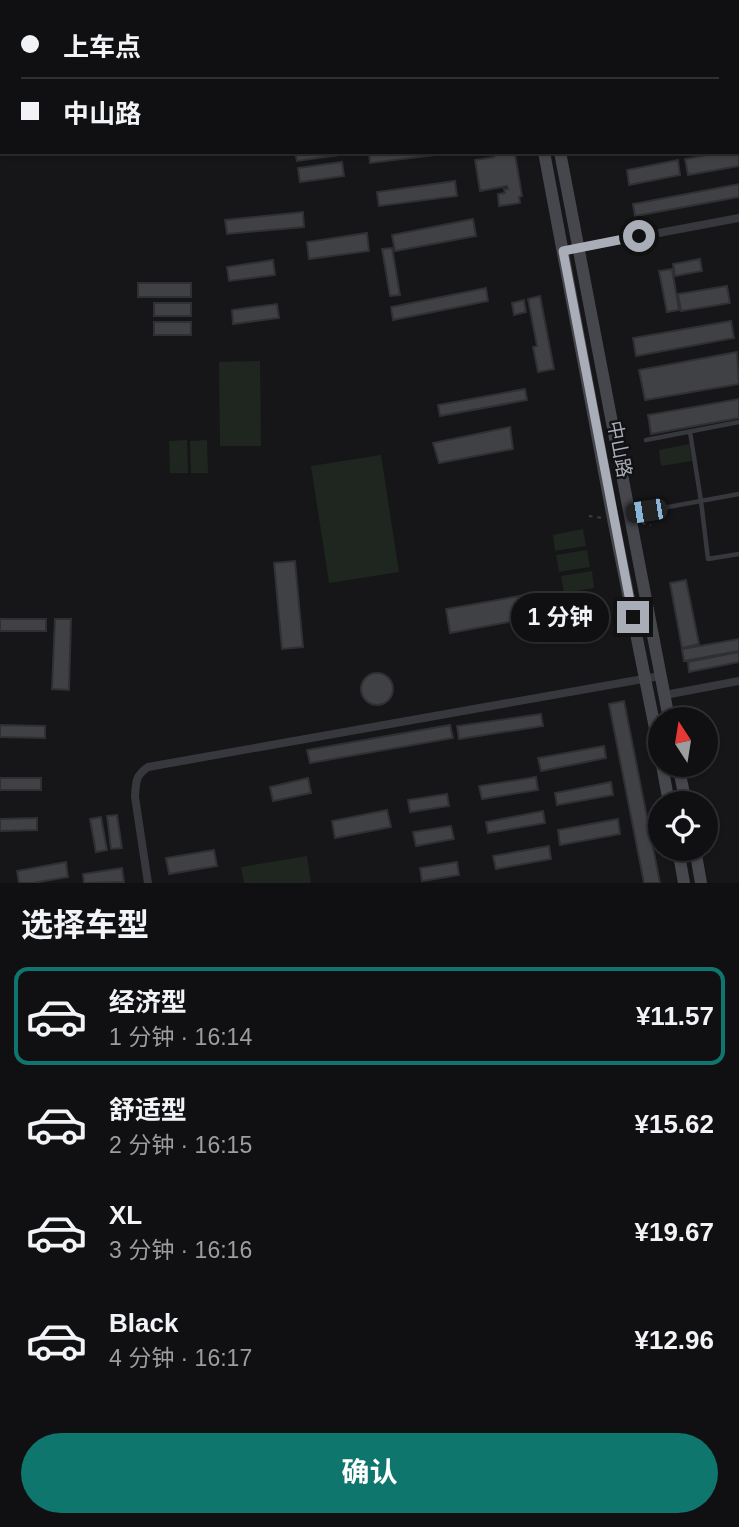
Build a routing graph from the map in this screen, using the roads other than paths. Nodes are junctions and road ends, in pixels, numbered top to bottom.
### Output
1 (544, 154) edge
2 (560, 154) edge
3 (739, 218) edge
4 (578, 247) junction
5 (563, 251) junction
6 (739, 422) edge
7 (690, 432) junction
8 (646, 440) dead end
9 (739, 494) edge
10 (701, 501) junction
11 (629, 514) junction
12 (739, 554) edge
13 (660, 676) junction
14 (646, 679) junction
15 (739, 681) edge
16 (665, 695) junction
17 (651, 707) edge
18 (667, 707) edge
19 (680, 861) edge
20 (697, 861) edge
21 (148, 883) edge
22 (684, 883) edge
23 (701, 883) edge

1 - 5 main road, 中山路
2 - 4 main road, 中山路
3 - 4 street
4 - 5 street
4 - 11 main road, 中山路
5 - 14 main road, 中山路
6 - 7 lane
7 - 8 lane
7 - 10 lane
9 - 10 lane
10 - 11 lane
10 - 12 lane
11 - 13 main road, 中山路
13 - 14 street
13 - 16 main road, 中山路
14 - 17 main road, 中山路
14 - 21 street
15 - 16 street
16 - 18 main road, 中山路
19 - 22 main road
20 - 23 main road

